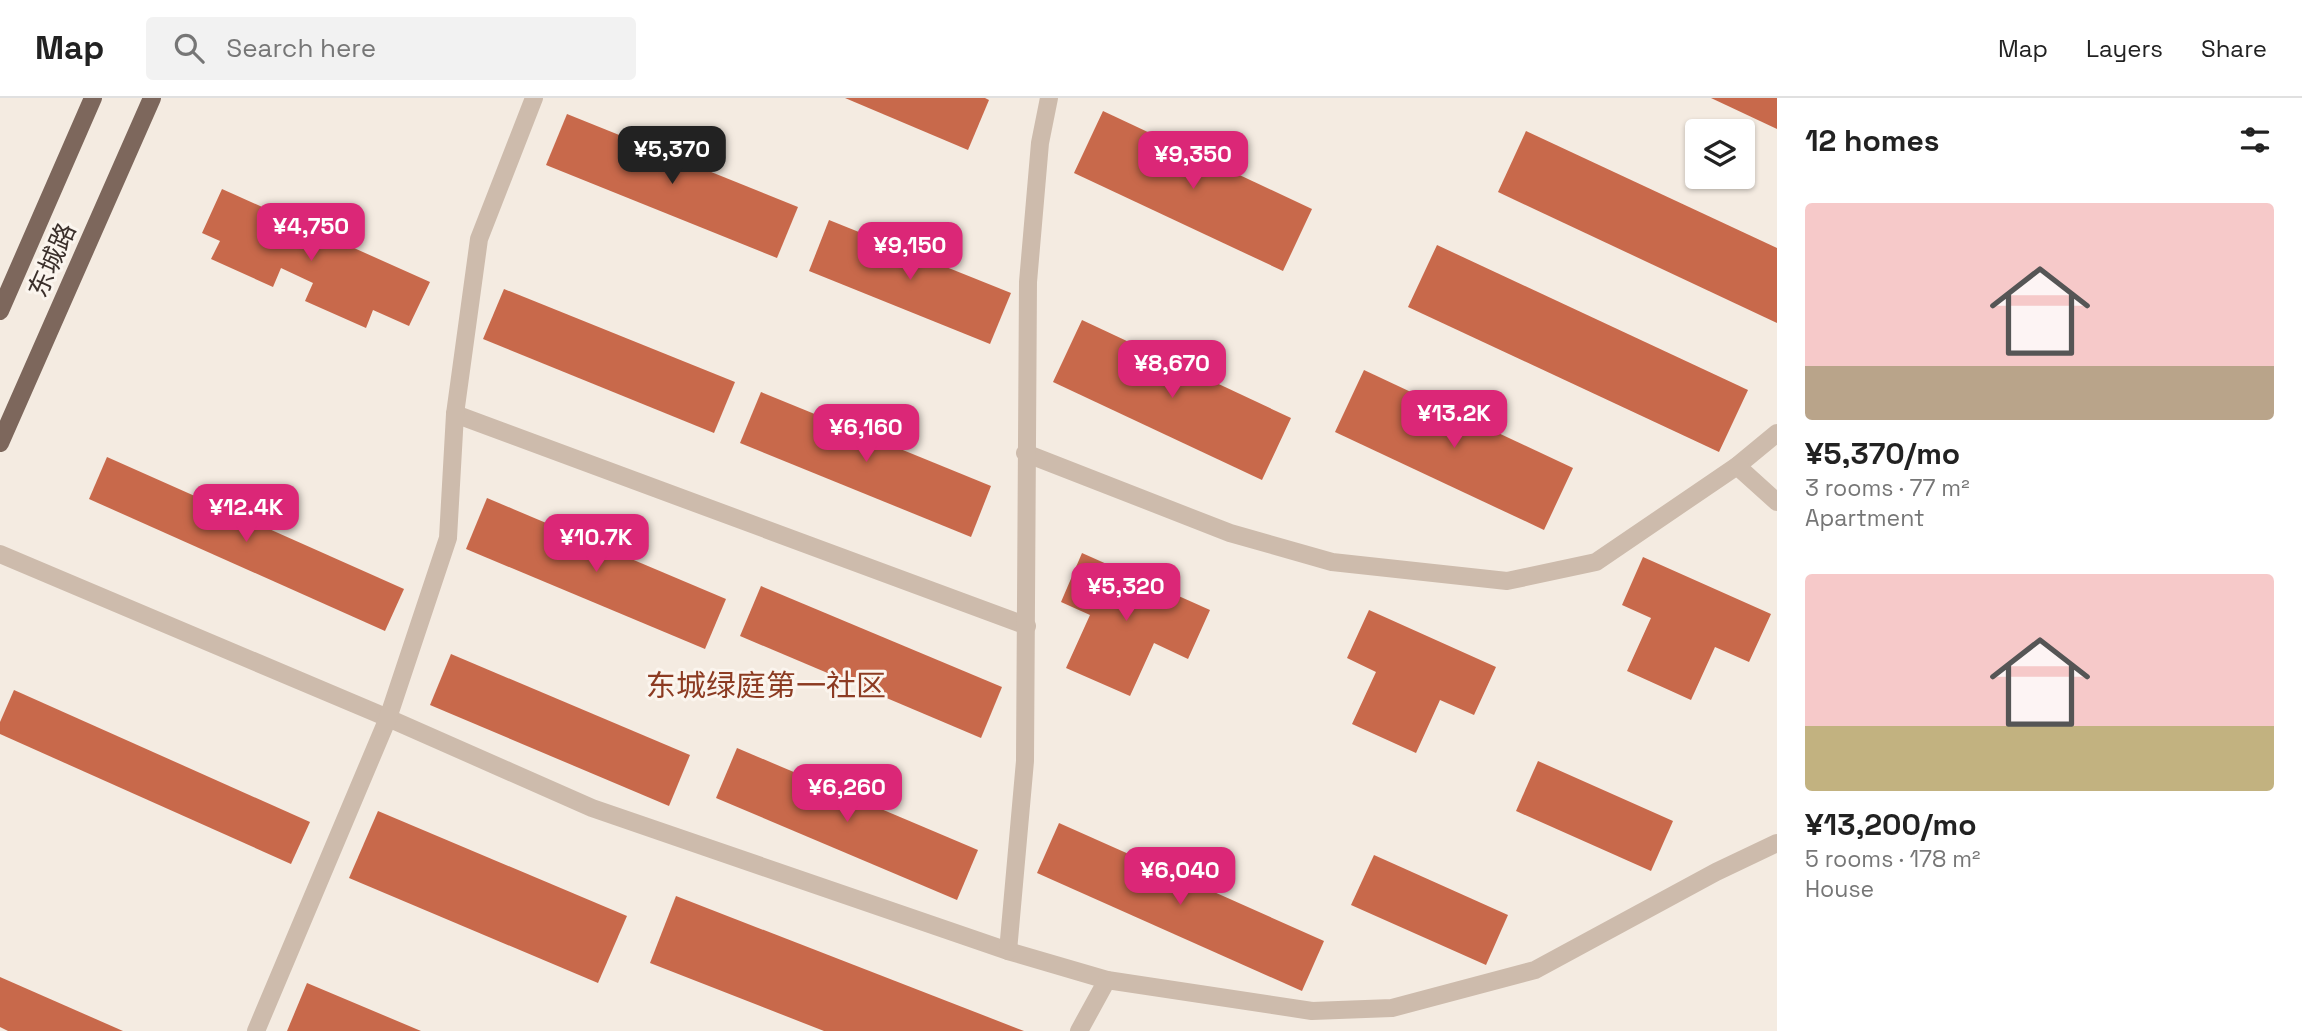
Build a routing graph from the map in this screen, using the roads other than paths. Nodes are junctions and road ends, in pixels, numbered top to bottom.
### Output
1 (93, 98) edge
2 (152, 98) edge
3 (534, 98) edge
4 (1049, 98) edge
5 (0, 311) edge
6 (455, 414) junction
7 (1777, 433) edge
8 (0, 443) edge
9 (1025, 453) junction
10 (1737, 466) junction
11 (1777, 502) edge
12 (0, 554) edge
13 (1027, 626) junction
14 (388, 718) junction
15 (1777, 843) edge
16 (1008, 951) junction
17 (1107, 980) junction
18 (256, 1031) edge
19 (1079, 1031) edge

1 - 5 main road, 东城路
2 - 8 main road, 东城路
3 - 6 street
4 - 9 street
6 - 13 street
6 - 14 street
7 - 10 street
9 - 10 street
9 - 13 street
10 - 11 street
12 - 14 street
13 - 16 street
14 - 16 street
14 - 18 street
15 - 17 street
16 - 17 street
17 - 19 street

